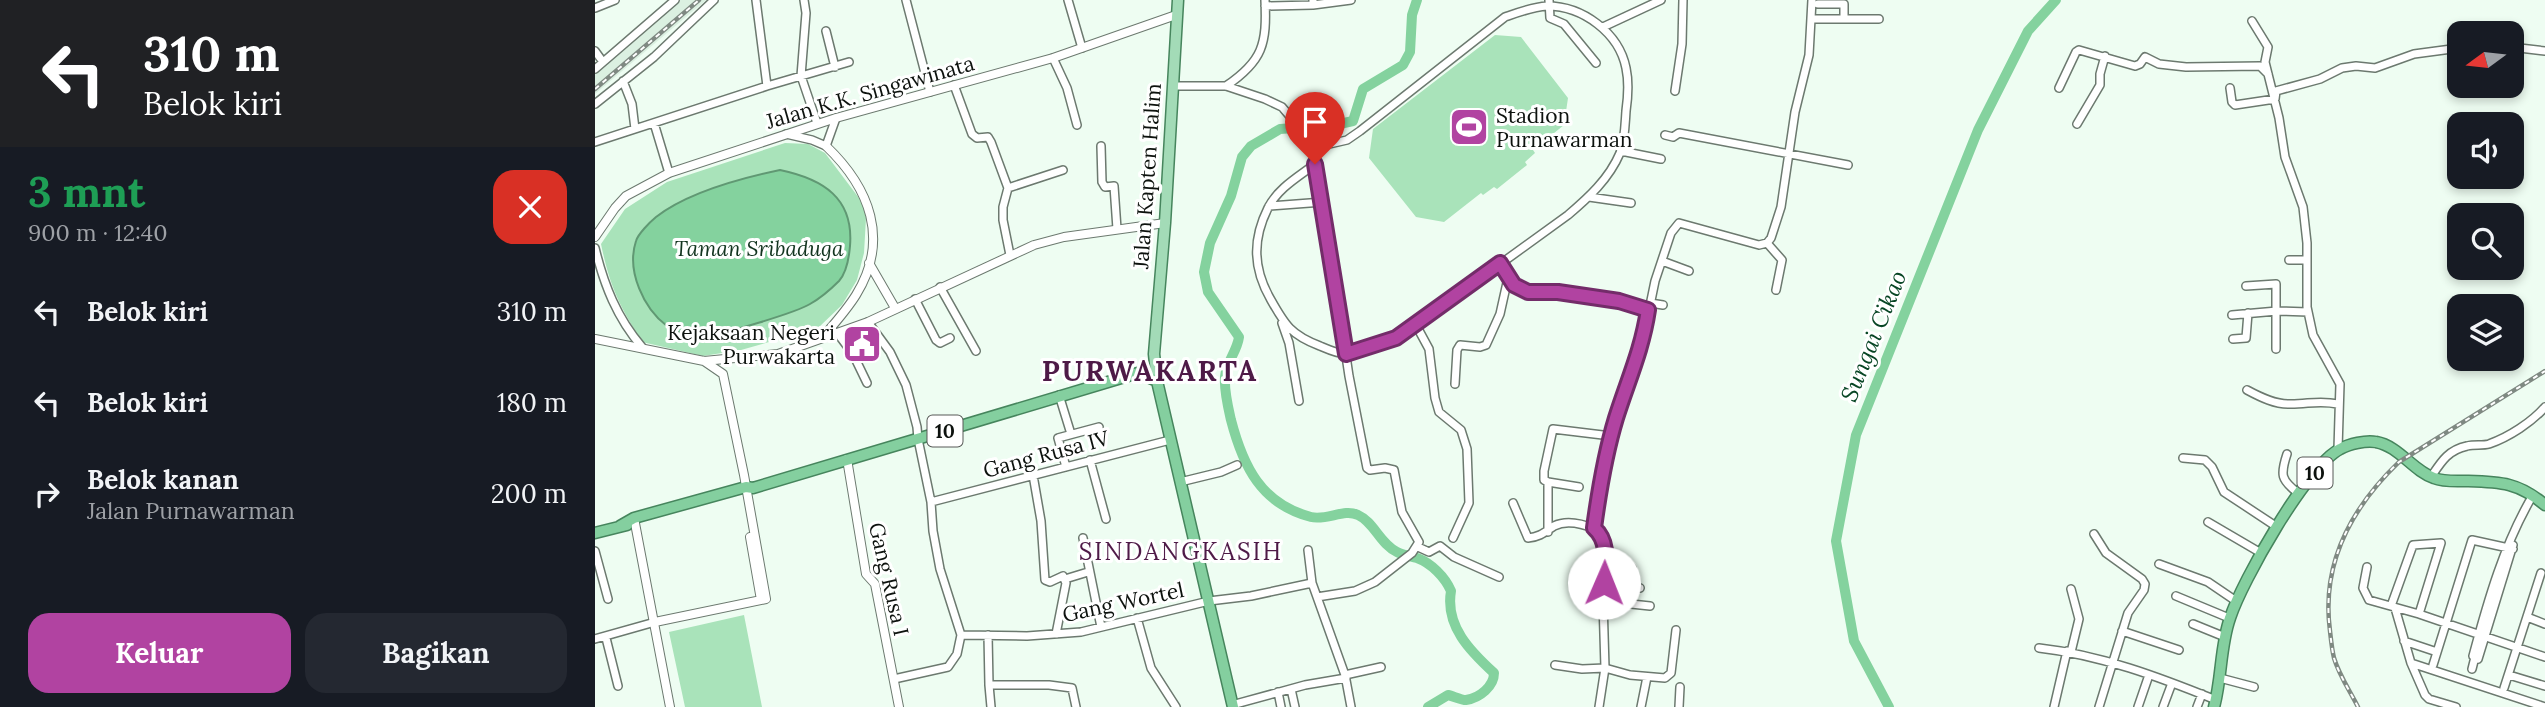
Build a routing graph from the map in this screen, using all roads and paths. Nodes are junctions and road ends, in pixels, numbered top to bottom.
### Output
1 (615, 0) edge
2 (714, 0) edge
3 (756, 0) edge
4 (804, 0) edge
5 (906, 0) edge
6 (1068, 0) edge
7 (1178, 0) edge
8 (1351, 0) edge
9 (1661, 0) edge
10 (1683, 0) edge
11 (673, 1) edge
12 (1313, 2) edge
13 (1815, 2) edge
14 (1265, 3) edge
15 (1549, 3) edge
16 (595, 8) edge
17 (1176, 15) junction
18 (1812, 19) junction
19 (1844, 19) junction
20 (1879, 19) dead end
21 (2252, 21) dead end
22 (1603, 27) junction
23 (826, 31) dead end
24 (1082, 48) junction
25 (2524, 49) edge
26 (2447, 50) edge
27 (595, 51) edge
28 (2545, 51) edge
29 (2105, 56) junction
30 (1053, 58) junction
31 (603, 62) junction
32 (849, 62) dead end
33 (1595, 63) dead end
34 (835, 67) junction
35 (595, 69) edge
36 (2268, 74) junction
37 (801, 76) junction
38 (623, 81) junction
39 (954, 85) junction
40 (767, 86) junction
41 (1173, 86) junction
42 (1226, 86) junction
43 (2059, 88) dead end
44 (2230, 88) dead end
45 (1675, 90) dead end
46 (930, 92) junction
47 (2275, 99) junction
48 (595, 104) edge
49 (836, 118) junction
50 (655, 123) junction
51 (817, 123) junction
52 (2077, 124) dead end
53 (1077, 125) dead end
54 (635, 129) junction
55 (783, 133) junction
56 (1665, 135) dead end
57 (595, 142) edge
58 (826, 146) junction
59 (1101, 146) dead end
60 (1312, 148) junction
61 (1621, 151) junction
62 (1790, 153) junction
63 (1661, 159) dead end
64 (1315, 164) junction
65 (1848, 164) dead end
66 (1063, 170) dead end
67 (669, 173) junction
68 (1008, 188) junction
69 (1589, 197) junction
70 (1323, 202) junction
71 (1630, 203) dead end
72 (1269, 206) junction
73 (1165, 223) junction
74 (1117, 229) junction
75 (595, 237) edge
76 (1767, 243) junction
77 (595, 248) edge
78 (1010, 255) junction
79 (2289, 260) dead end
80 (2306, 260) junction
81 (1662, 261) junction
82 (869, 263) junction
83 (1500, 263) junction
84 (1689, 271) dead end
85 (1508, 278) junction
86 (2246, 286) dead end
87 (940, 287) junction
88 (1776, 290) dead end
89 (915, 299) junction
90 (1663, 305) dead end
91 (1649, 306) junction
92 (895, 308) junction
93 (2277, 311) junction
94 (2308, 312) junction
95 (2248, 313) junction
96 (2232, 315) dead end
97 (1281, 320) junction
98 (869, 322) junction
99 (1416, 326) junction
100 (838, 334) junction
101 (950, 338) dead end
102 (2232, 339) dead end
103 (595, 340) edge
104 (820, 340) junction
105 (642, 347) junction
106 (2277, 349) dead end
107 (976, 351) dead end
108 (1154, 354) junction
109 (1346, 354) junction
110 (737, 358) junction
111 (704, 361) junction
112 (1138, 373) junction
113 (723, 374) junction
114 (1157, 380) junction
115 (867, 383) dead end
116 (1455, 384) dead end
117 (2247, 390) dead end
118 (1059, 396) junction
119 (1299, 401) dead end
120 (2337, 404) junction
121 (2545, 407) edge
122 (1099, 426) dead end
123 (1071, 434) junction
124 (1611, 436) junction
125 (918, 439) junction
126 (1170, 440) junction
127 (2338, 449) junction
128 (2287, 454) dead end
129 (2183, 458) dead end
130 (847, 459) junction
131 (1090, 460) junction
132 (1237, 465) dead end
133 (1066, 467) junction
134 (1033, 475) junction
135 (2431, 477) junction
136 (1180, 482) junction
137 (1548, 482) junction
138 (1579, 488) dead end
139 (746, 490) junction
140 (2298, 494) junction
141 (2533, 495) junction
142 (931, 502) junction
143 (1513, 503) dead end
144 (2545, 505) edge
145 (1106, 519) dead end
146 (635, 521) junction
147 (2208, 522) dead end
148 (2277, 527) junction
149 (1594, 528) junction
150 (1548, 532) junction
151 (595, 533) edge
152 (2094, 534) dead end
153 (1083, 538) dead end
154 (1453, 538) dead end
155 (2509, 548) junction
156 (1308, 550) dead end
157 (1415, 550) junction
158 (595, 551) edge
159 (2261, 553) junction
160 (2159, 564) dead end
161 (2367, 567) dead end
162 (1632, 568) dead end
163 (1088, 572) junction
164 (2541, 573) dead end
165 (1499, 577) dead end
166 (1065, 579) junction
167 (1312, 583) junction
168 (1604, 583) junction
169 (1630, 586) junction
170 (1640, 588) dead end
171 (2071, 589) dead end
172 (2536, 590) junction
173 (2545, 593) edge
174 (2176, 596) dead end
175 (1317, 597) junction
176 (608, 599) dead end
177 (1209, 601) junction
178 (1604, 601) junction
179 (2237, 601) junction
180 (1650, 606) dead end
181 (2393, 607) junction
182 (2419, 614) junction
183 (2527, 617) junction
184 (1137, 618) junction
185 (2229, 618) junction
186 (655, 622) junction
187 (2446, 623) junction
188 (2193, 624) dead end
189 (2545, 624) edge
190 (1101, 627) junction
191 (1676, 630) dead end
192 (2122, 631) junction
193 (1056, 634) junction
194 (961, 635) junction
195 (988, 635) junction
196 (2225, 637) junction
197 (2482, 637) junction
198 (606, 638) junction
199 (595, 639) edge
200 (2404, 641) junction
201 (2039, 648) dead end
202 (2518, 648) junction
203 (2179, 650) dead end
204 (2069, 651) junction
205 (2437, 652) junction
206 (2545, 657) edge
207 (2112, 663) junction
208 (2411, 663) junction
209 (1555, 665) dead end
210 (2433, 666) dead end
211 (1381, 667) dead end
212 (1605, 668) junction
213 (2472, 669) dead end
214 (2148, 675) junction
215 (2509, 676) junction
216 (1345, 677) junction
217 (1647, 677) junction
218 (2220, 678) junction
219 (894, 679) junction
220 (2172, 683) junction
221 (989, 685) junction
222 (618, 686) dead end
223 (1680, 687) dead end
224 (2254, 687) dead end
225 (2545, 687) edge
226 (2504, 688) dead end
227 (1291, 689) junction
228 (1278, 692) junction
229 (2202, 694) junction
230 (2215, 704) edge
231 (1233, 706) edge
232 (670, 707) edge
233 (899, 707) edge
234 (991, 707) edge
235 (1076, 707) edge
236 (1176, 707) edge
237 (1281, 707) edge
238 (1295, 707) edge
239 (1351, 707) edge
240 (1599, 707) edge
241 (1641, 707) edge
242 (1679, 707) edge
243 (2054, 707) edge
244 (2099, 707) edge
245 (2139, 707) edge
246 (2163, 707) edge
247 (2197, 707) edge
248 (2456, 707) edge
249 (2545, 707) edge

1 - 16 street
2 - 38 street
3 - 40 street
4 - 37 street
5 - 46 street
6 - 24 street
7 - 17 main road, Jalan Kapten Halim
8 - 12 street
9 - 22 street
10 - 45 street
11 - 31 street
12 - 14 street
13 - 18 street
13 - 19 street
14 - 42 street
15 - 22 street
15 - 33 street
15 - 60 street
17 - 24 street, Jalan K.K. Singawinata
17 - 41 main road, Jalan Kapten Halim
18 - 19 street
18 - 62 street
19 - 20 street
21 - 36 street
22 - 61 street
23 - 34 street
24 - 30 street, Jalan K.K. Singawinata
25 - 28 street
26 - 47 street
27 - 31 street
29 - 36 street
29 - 43 street
29 - 52 street
30 - 39 street, Jalan K.K. Singawinata
30 - 53 street
31 - 35 street
32 - 34 street
34 - 37 street
36 - 47 street
37 - 40 street
37 - 51 street
38 - 48 street
38 - 54 street
39 - 46 street, Jalan K.K. Singawinata
39 - 68 street
40 - 50 street
41 - 42 street
41 - 73 main road, Jalan Kapten Halim
42 - 60 street
44 - 47 street
46 - 49 street, Jalan K.K. Singawinata
47 - 80 street
49 - 51 street, Jalan K.K. Singawinata
49 - 58 street
50 - 54 street
50 - 67 street
51 - 55 street, Jalan K.K. Singawinata
54 - 57 street
55 - 58 street
55 - 67 street, Jalan K.K. Singawinata
56 - 62 street
58 - 82 street
59 - 74 street
60 - 64 street
61 - 63 street
61 - 69 street
62 - 65 street
62 - 76 street
64 - 70 street
64 - 72 street
66 - 68 street
67 - 75 street, Jalan K.K. Singawinata
68 - 78 street
69 - 71 street
69 - 83 street
70 - 72 street
70 - 109 street
72 - 97 street
73 - 74 street
73 - 108 main road, Jalan Kapten Halim
74 - 78 street
76 - 81 street
76 - 88 street
77 - 105 street
78 - 87 street
79 - 80 street
80 - 94 street
81 - 84 street
81 - 91 street
82 - 92 street
82 - 104 street
83 - 85 street
83 - 99 street
85 - 91 street
85 - 116 street
86 - 93 street
87 - 89 street
87 - 107 street
89 - 92 street
89 - 101 street
90 - 91 street
91 - 124 street
92 - 98 street
93 - 94 street
93 - 95 street
93 - 106 street
94 - 120 street
95 - 96 street
95 - 102 street
97 - 109 street
97 - 119 street
98 - 100 street
98 - 125 street
99 - 109 street
99 - 154 street
100 - 104 street
100 - 115 street
103 - 105 street
104 - 110 street
105 - 111 street
108 - 112 main road
108 - 114 main road, Jalan Kapten Halim
109 - 157 street
110 - 111 street
110 - 113 street
111 - 113 street
112 - 114 highway
112 - 118 highway, 10
113 - 139 street
114 - 126 highway
117 - 120 street
118 - 123 street
118 - 125 highway, 10
120 - 127 street
121 - 135 street
122 - 123 street
123 - 133 street
124 - 137 street
124 - 149 street
125 - 130 highway, 10
125 - 142 street
126 - 131 street, Gang Rusa IV
126 - 136 highway
127 - 135 highway, 10
127 - 140 highway, 10
128 - 140 street
129 - 148 street
130 - 139 highway, 10
130 - 219 street, Gang Rusa I
131 - 133 street, Gang Rusa IV
131 - 145 street
132 - 136 street
133 - 134 street, Gang Rusa IV
134 - 142 street, Gang Rusa IV
134 - 166 street
135 - 141 highway, 10
136 - 177 highway
137 - 138 street
137 - 150 street
139 - 146 highway, 10
139 - 186 street
140 - 148 highway, 10
141 - 144 highway, 10
141 - 155 street
142 - 194 street
143 - 150 street
146 - 151 highway, 10
146 - 186 street
147 - 159 street
148 - 159 highway, 10
149 - 150 street
149 - 168 street
152 - 192 street
153 - 163 street
155 - 187 street
155 - 197 street
156 - 167 street
157 - 165 street
157 - 175 street
158 - 176 street
159 - 179 highway, 10
160 - 179 street
161 - 181 street
162 - 169 street
163 - 166 street
163 - 190 street
164 - 172 street
166 - 193 street
167 - 175 street
167 - 177 street, Gang Wortel
168 - 169 street
168 - 178 street
169 - 170 street
171 - 204 street
172 - 173 street
172 - 183 street
174 - 185 street
175 - 216 street
177 - 184 street, Gang Wortel
177 - 231 highway
178 - 180 street
178 - 212 street
179 - 185 highway, 10
181 - 182 street
181 - 182 street
181 - 200 street
182 - 187 street
183 - 189 street
183 - 202 street
184 - 190 street, Gang Wortel
184 - 236 street
185 - 196 highway, 10
186 - 198 street
186 - 232 street
187 - 197 street
187 - 205 street
188 - 196 street
190 - 193 street, Gang Wortel
191 - 217 street
192 - 203 street
192 - 207 street
193 - 195 street, Gang Wortel
194 - 195 street, Gang Wortel
194 - 219 street
195 - 221 street
196 - 218 highway, 10
197 - 202 street
197 - 213 street
198 - 199 street
198 - 222 street
200 - 205 street
200 - 208 street
201 - 204 street
202 - 206 street
202 - 215 street
204 - 207 street
204 - 243 street
205 - 210 street
207 - 214 street
207 - 244 street
208 - 248 street
208 - 249 street
209 - 212 street
211 - 216 street
212 - 217 street
212 - 240 street
214 - 220 street
214 - 245 street
215 - 225 street
215 - 226 street
216 - 227 street
216 - 239 street
217 - 241 street
218 - 224 street
218 - 230 highway, 10
219 - 233 street, Gang Rusa I
220 - 229 street
220 - 246 street
221 - 234 street
221 - 235 street
223 - 242 street
227 - 228 street
227 - 238 street
228 - 231 street
228 - 237 street
229 - 230 street
229 - 247 street

